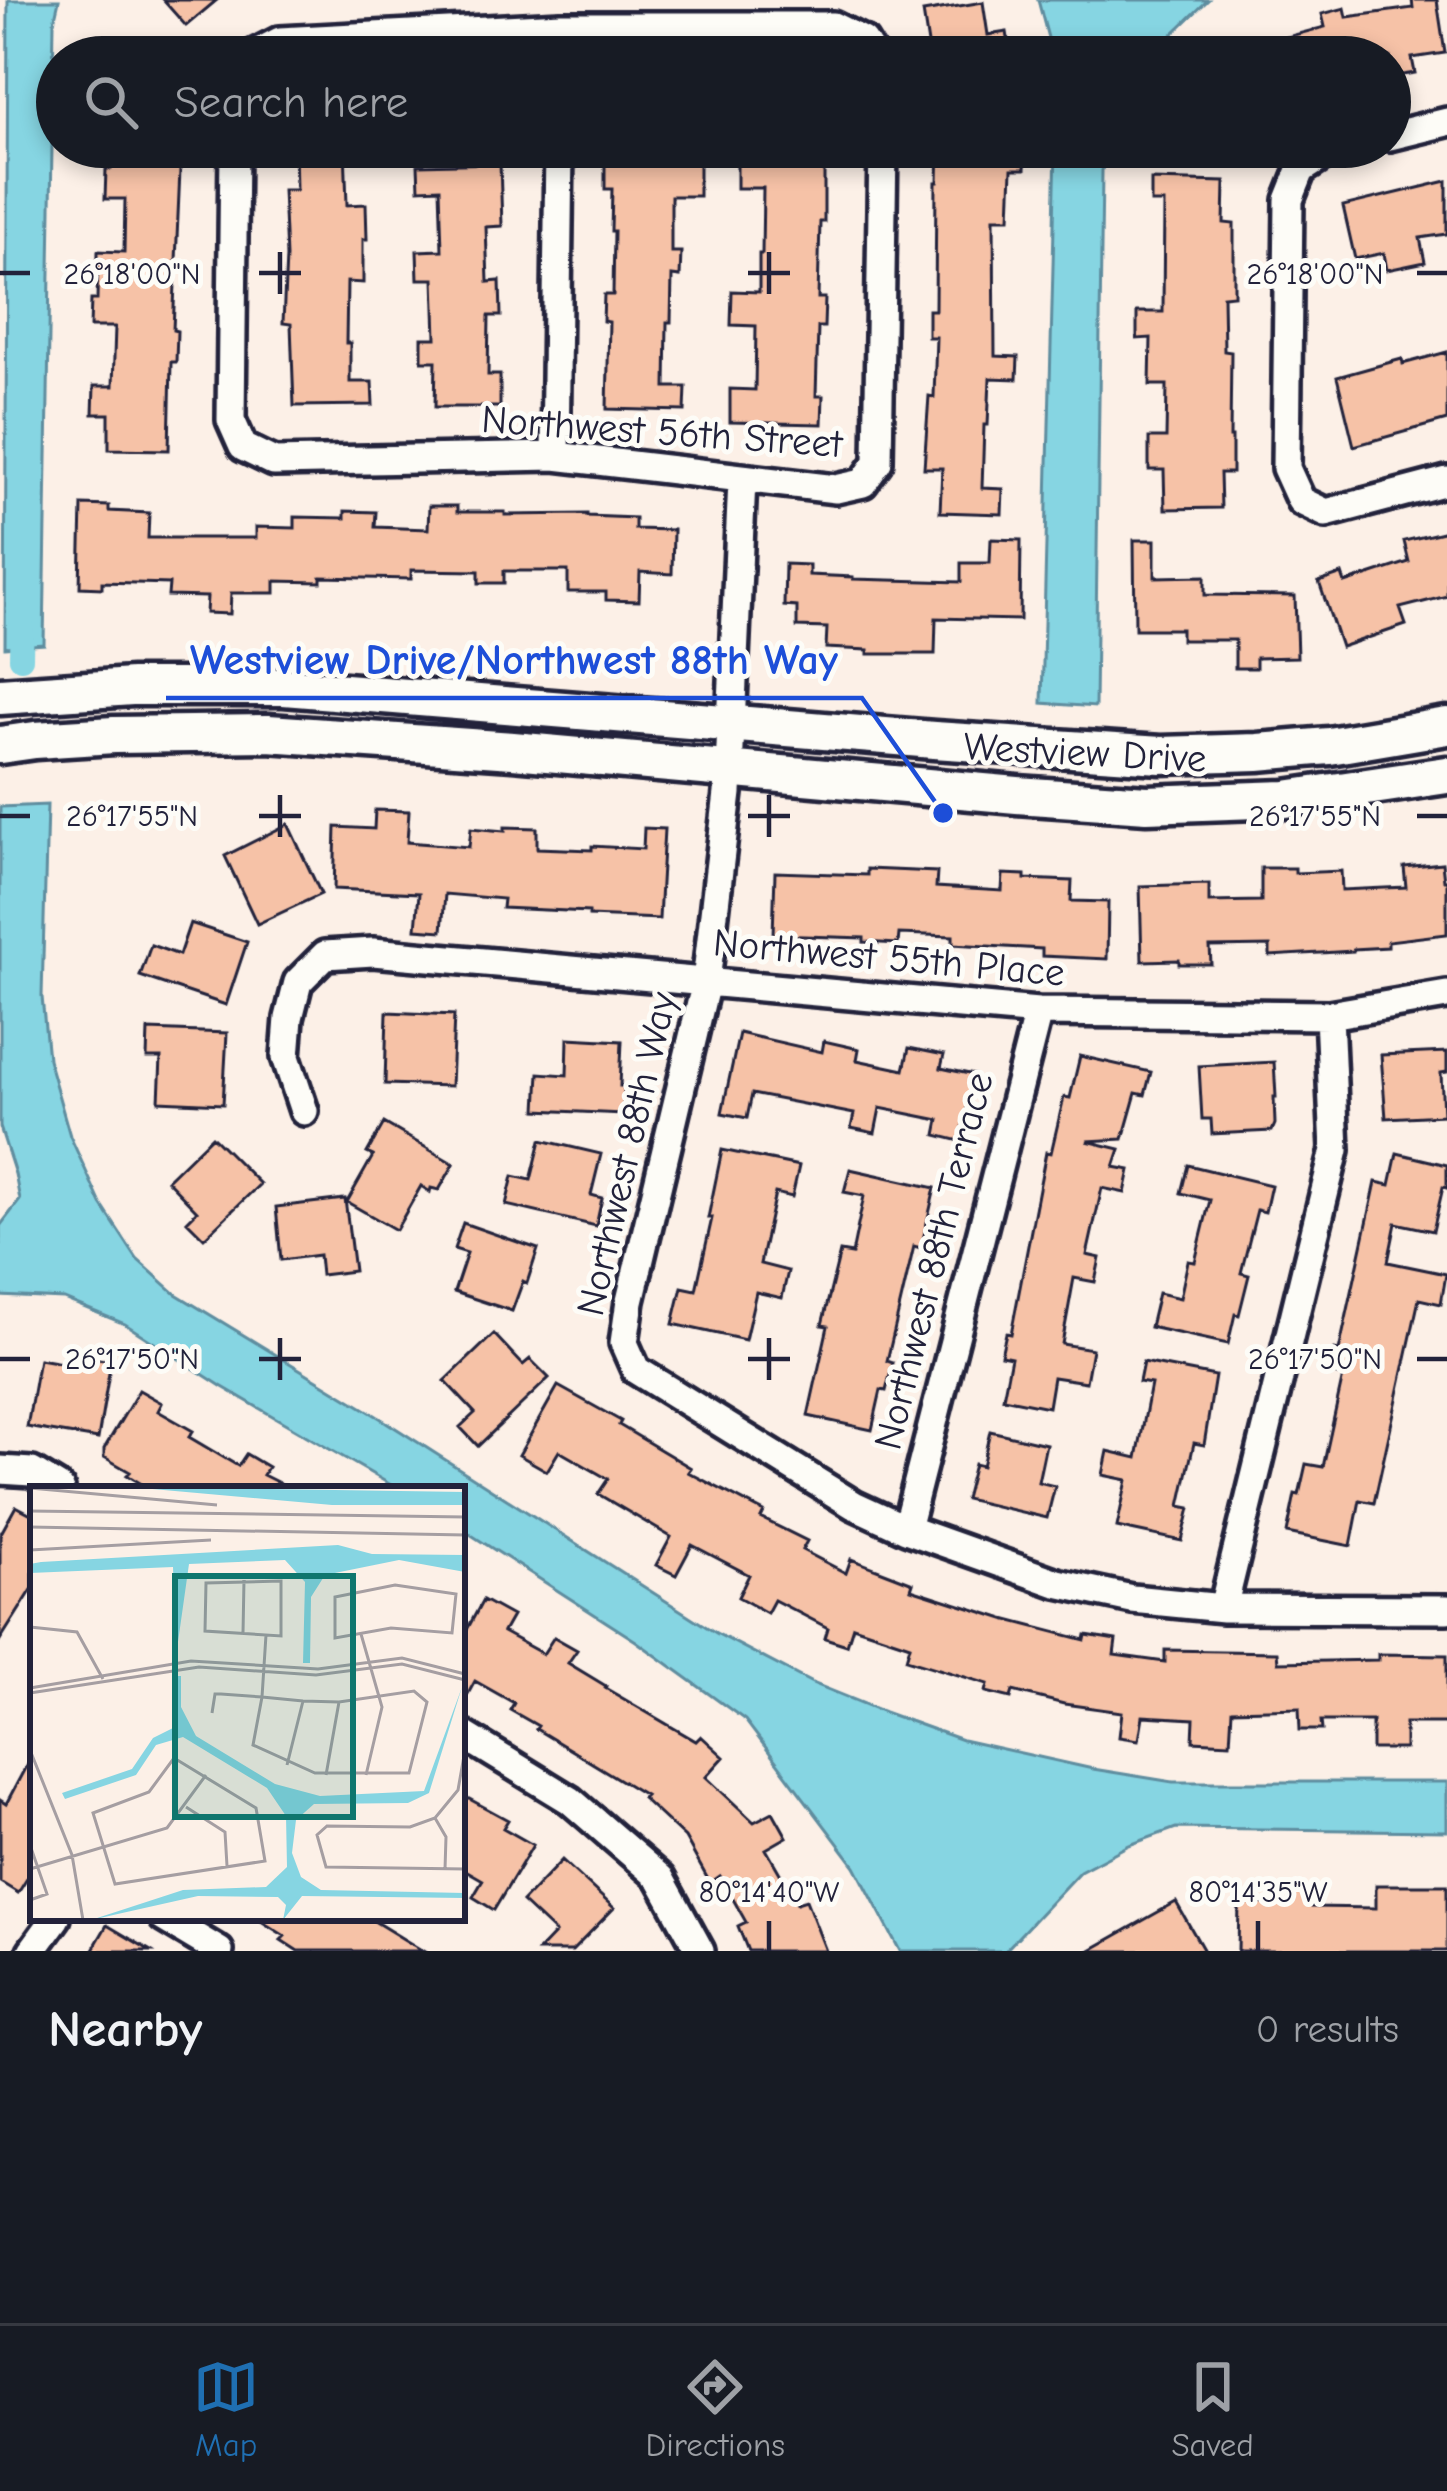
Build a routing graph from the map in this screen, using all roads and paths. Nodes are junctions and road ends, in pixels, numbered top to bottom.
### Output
1 (561, 26) junction
2 (374, 36) edge
3 (561, 36) edge
4 (848, 36) edge
5 (1447, 122) edge
6 (1411, 131) edge
7 (234, 168) edge
8 (559, 168) edge
9 (883, 168) edge
10 (1304, 168) edge
11 (555, 456) junction
12 (742, 480) junction
13 (1447, 481) edge
14 (0, 696) edge
15 (730, 722) junction
16 (1447, 726) edge
17 (0, 745) edge
18 (728, 769) junction
19 (1447, 775) edge
20 (706, 982) junction
21 (1447, 995) edge
22 (1038, 1012) junction
23 (1329, 1015) junction
24 (304, 1111) dead end
25 (0, 1470) edge
26 (55, 1486) edge
27 (905, 1529) junction
28 (1223, 1607) junction
29 (1447, 1610) edge
30 (465, 1736) edge
31 (54, 1921) edge
32 (169, 1921) edge
33 (32, 1951) edge
34 (219, 1951) edge
35 (700, 1951) edge

1 - 2 street
1 - 3 street
1 - 4 street
5 - 6 street
7 - 11 street, Northwest 56th Street
8 - 11 street
9 - 12 street, Northwest 56th Street
10 - 13 street
11 - 12 street, Northwest 56th Street
12 - 15 street, Northwest 88th Way
14 - 15 street, Westview Drive
15 - 16 street, Westview Drive
15 - 18 street, Northwest 88th Way
17 - 18 street, Westview Drive
18 - 19 street, Westview Drive
18 - 20 street, Northwest 88th Way
20 - 22 street, Northwest 55th Place
20 - 24 street, Northwest 55th Place
20 - 27 street, Northwest 88th Way
21 - 23 street, Northwest 55th Place
22 - 23 street, Northwest 55th Place
22 - 27 street, Northwest 88th Terrace
23 - 28 street
25 - 26 street
27 - 28 street
28 - 29 street
30 - 35 street
31 - 33 street
32 - 34 street

